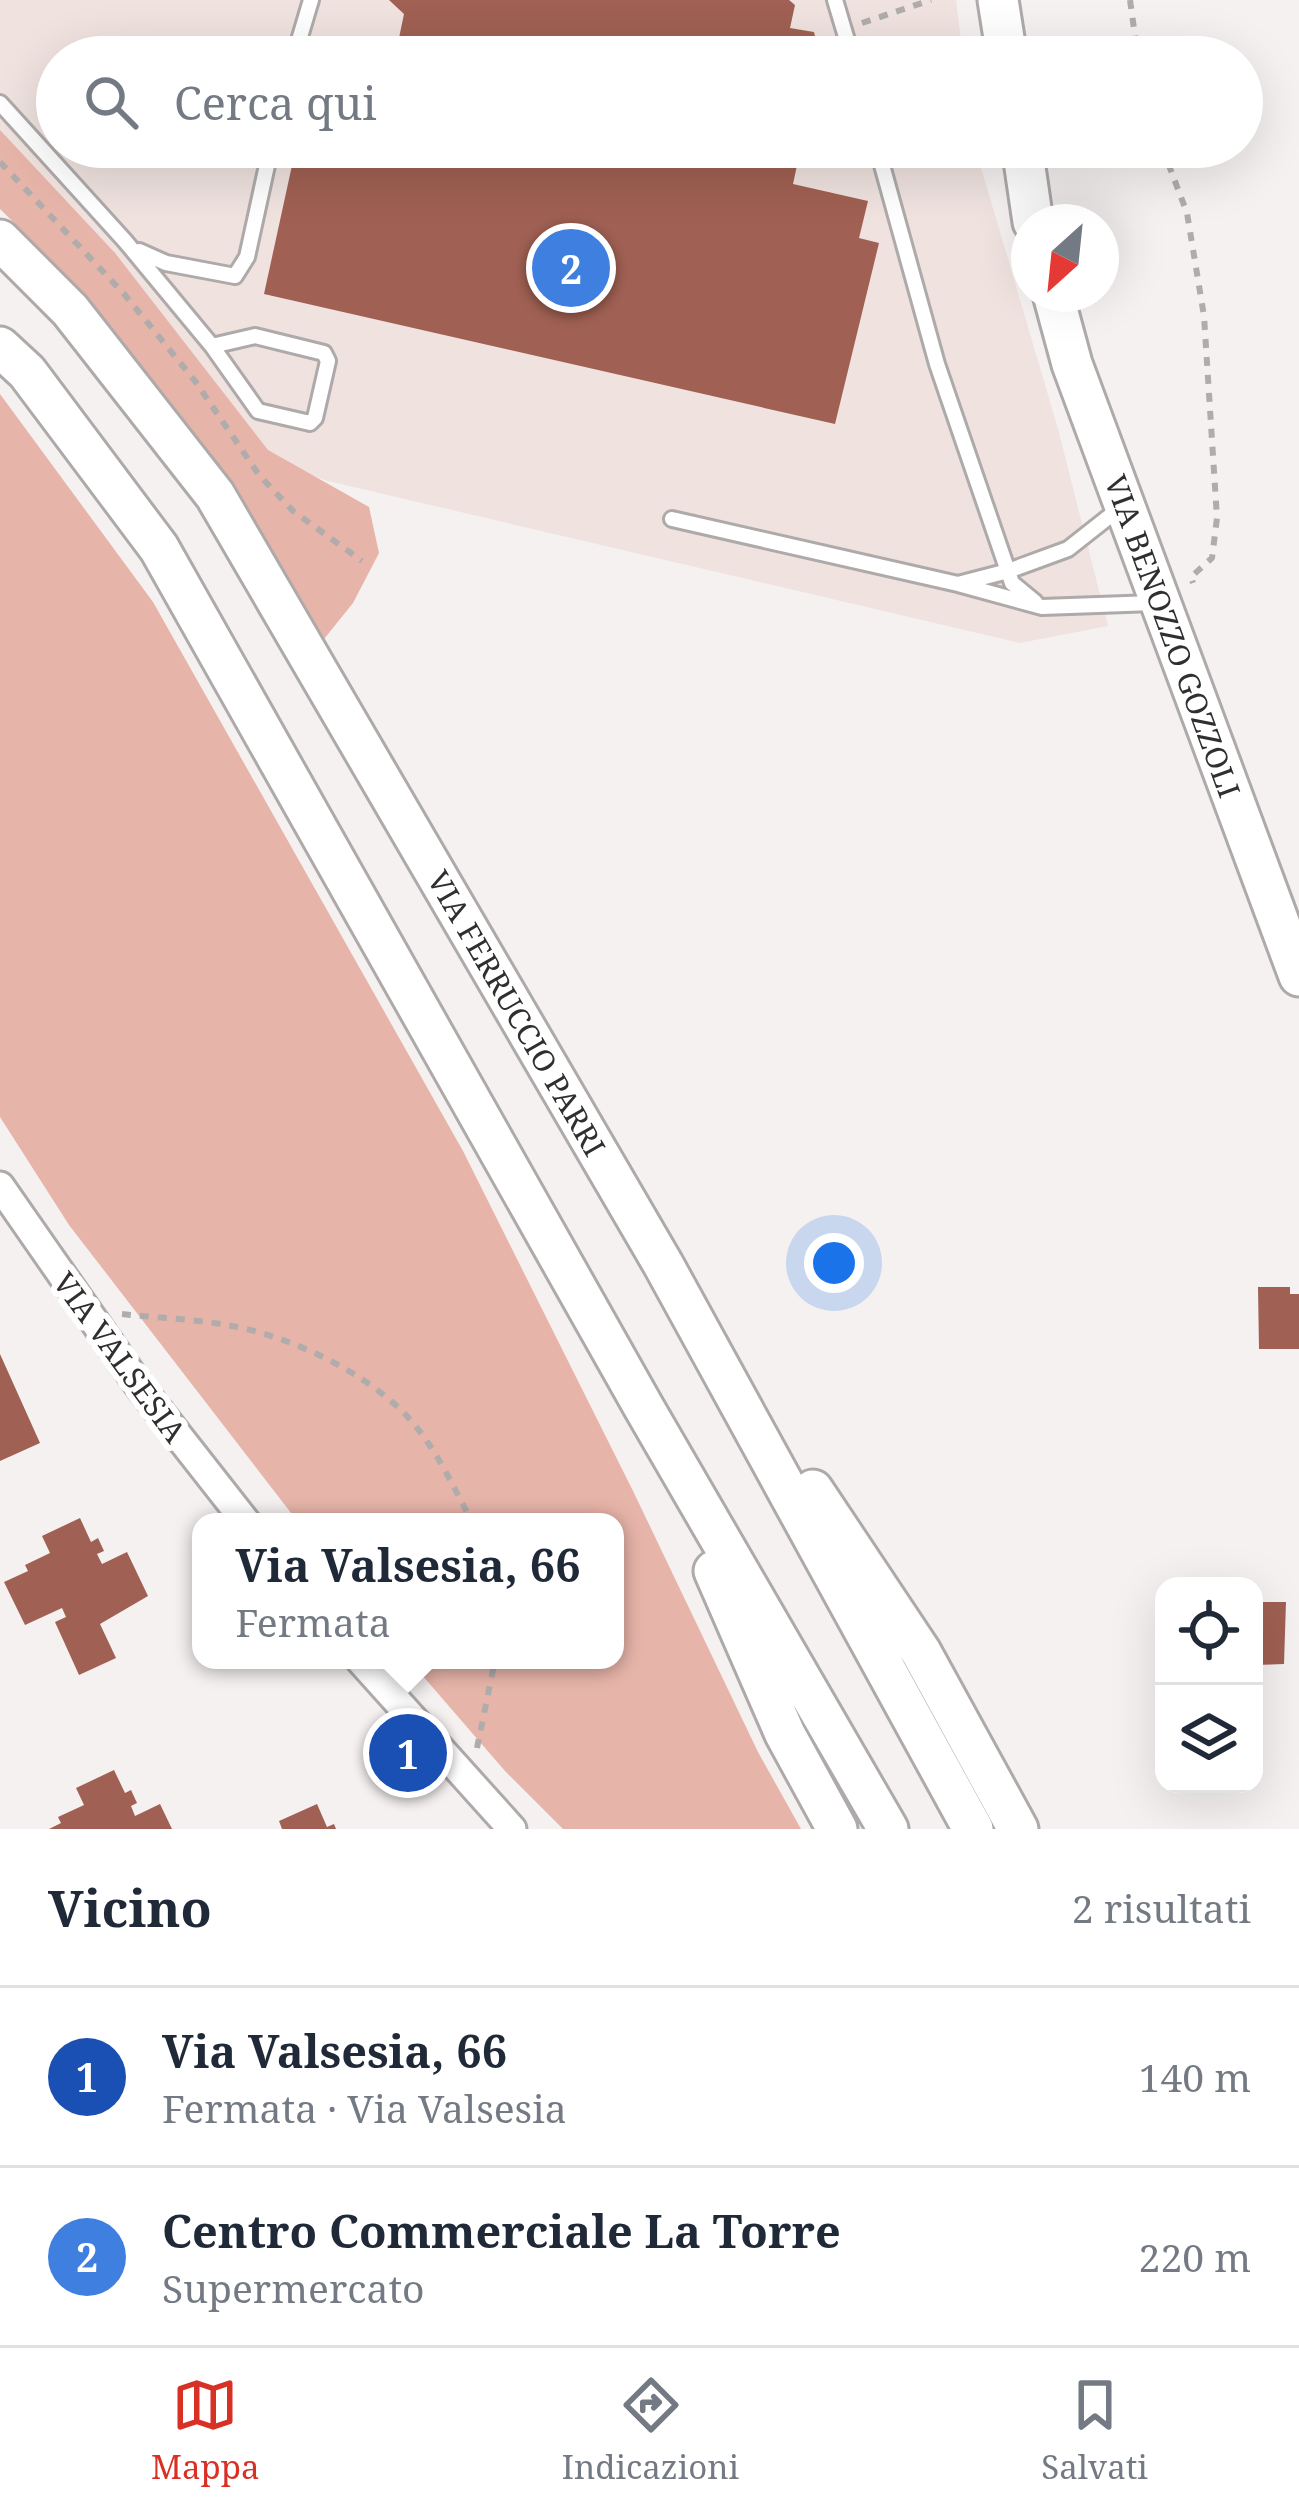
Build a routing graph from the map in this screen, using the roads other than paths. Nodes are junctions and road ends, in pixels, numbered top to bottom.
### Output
1 (311, 0) edge
2 (836, 0) edge
3 (998, 0) edge
4 (300, 36) edge
5 (846, 36) edge
6 (1004, 36) edge
7 (0, 103) edge
8 (36, 143) edge
9 (59, 168) edge
10 (266, 168) edge
11 (883, 168) edge
12 (1025, 168) edge
13 (1031, 204) edge
14 (0, 240) edge
15 (125, 241) junction
16 (188, 268) junction
17 (1058, 312) edge
18 (188, 317) junction
19 (212, 346) junction
20 (0, 347) edge
21 (1124, 505) junction
22 (672, 519) dead end
23 (1008, 571) junction
24 (958, 584) junction
25 (1178, 597) junction
26 (1042, 607) junction
27 (1298, 968) edge
28 (0, 1187) edge
29 (663, 1264) junction
30 (643, 1406) junction
31 (239, 1513) edge
32 (368, 1669) edge
33 (512, 1829) edge
34 (838, 1829) edge
35 (888, 1829) edge
36 (973, 1829) edge
37 (1018, 1829) edge

1 - 4 lane
2 - 5 lane
3 - 6 main road
7 - 8 lane
9 - 15 lane
10 - 16 lane
11 - 23 lane
12 - 13 main road
14 - 29 main road, VIA FERRUCCIO PARRI
15 - 16 lane
15 - 18 lane
16 - 18 lane
17 - 21 main road, VIA BENOZZO GOZZOLI
18 - 19 lane
19 - 19 lane
20 - 30 main road
21 - 23 lane
21 - 25 main road, VIA BENOZZO GOZZOLI
22 - 24 lane
23 - 24 lane
23 - 26 lane
24 - 26 lane
25 - 26 lane
25 - 27 main road, VIA BENOZZO GOZZOLI
28 - 31 street, VIA VALSESIA
29 - 36 main road, VIA FERRUCCIO PARRI
29 - 37 main road
30 - 34 main road
30 - 35 main road
32 - 33 street

